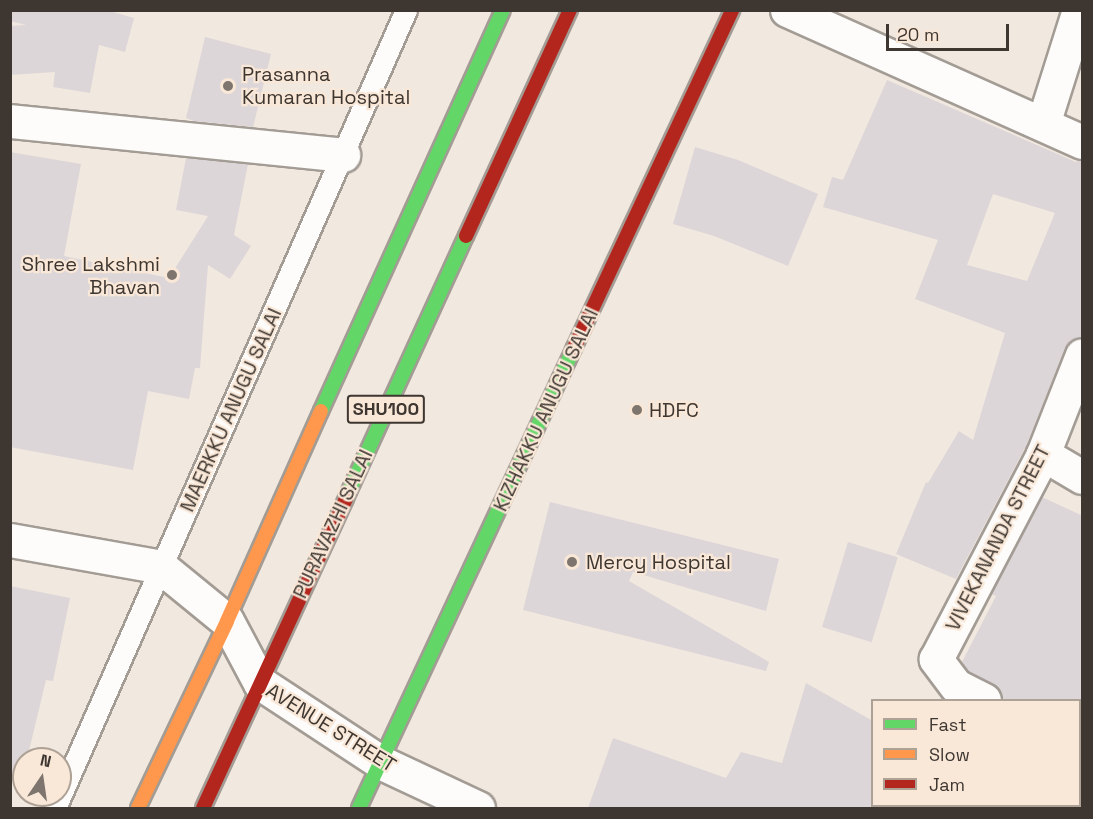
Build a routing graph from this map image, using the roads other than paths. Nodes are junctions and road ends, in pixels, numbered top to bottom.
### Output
1 (406, 10) edge
2 (503, 10) edge
3 (570, 10) edge
4 (732, 10) edge
5 (787, 10) edge
6 (1079, 10) edge
7 (10, 121) edge
8 (1043, 124) junction
9 (1083, 142) edge
10 (343, 155) junction
11 (1083, 355) edge
12 (1043, 454) junction
13 (1083, 477) edge
14 (10, 540) edge
15 (161, 567) junction
16 (227, 621) junction
17 (260, 682) junction
18 (982, 699) edge
19 (382, 763) junction
20 (55, 808) edge
21 (138, 808) edge
22 (203, 808) edge
23 (359, 808) edge
24 (478, 808) edge

1 - 10 lane, MAERKKU ANUGU SALAI
2 - 16 main road, SHU100
3 - 17 main road, PURAVAZHI SALAI / SHU100
4 - 19 main road, KIZHAKKU ANUGU SALAI
5 - 8 street
6 - 8 street
7 - 10 street
8 - 9 street
10 - 15 lane, MAERKKU ANUGU SALAI
11 - 12 street, VIVEKANANDA STREET
12 - 13 street
12 - 18 street, VIVEKANANDA STREET
14 - 15 street
15 - 16 street, AVENUE STREET
15 - 20 lane, MAERKKU ANUGU SALAI
16 - 17 street, AVENUE STREET
16 - 21 main road, SHU100
17 - 19 street, AVENUE STREET
17 - 22 main road, PURAVAZHI SALAI / SHU100
19 - 23 main road, KIZHAKKU ANUGU SALAI
19 - 24 street, AVENUE STREET

